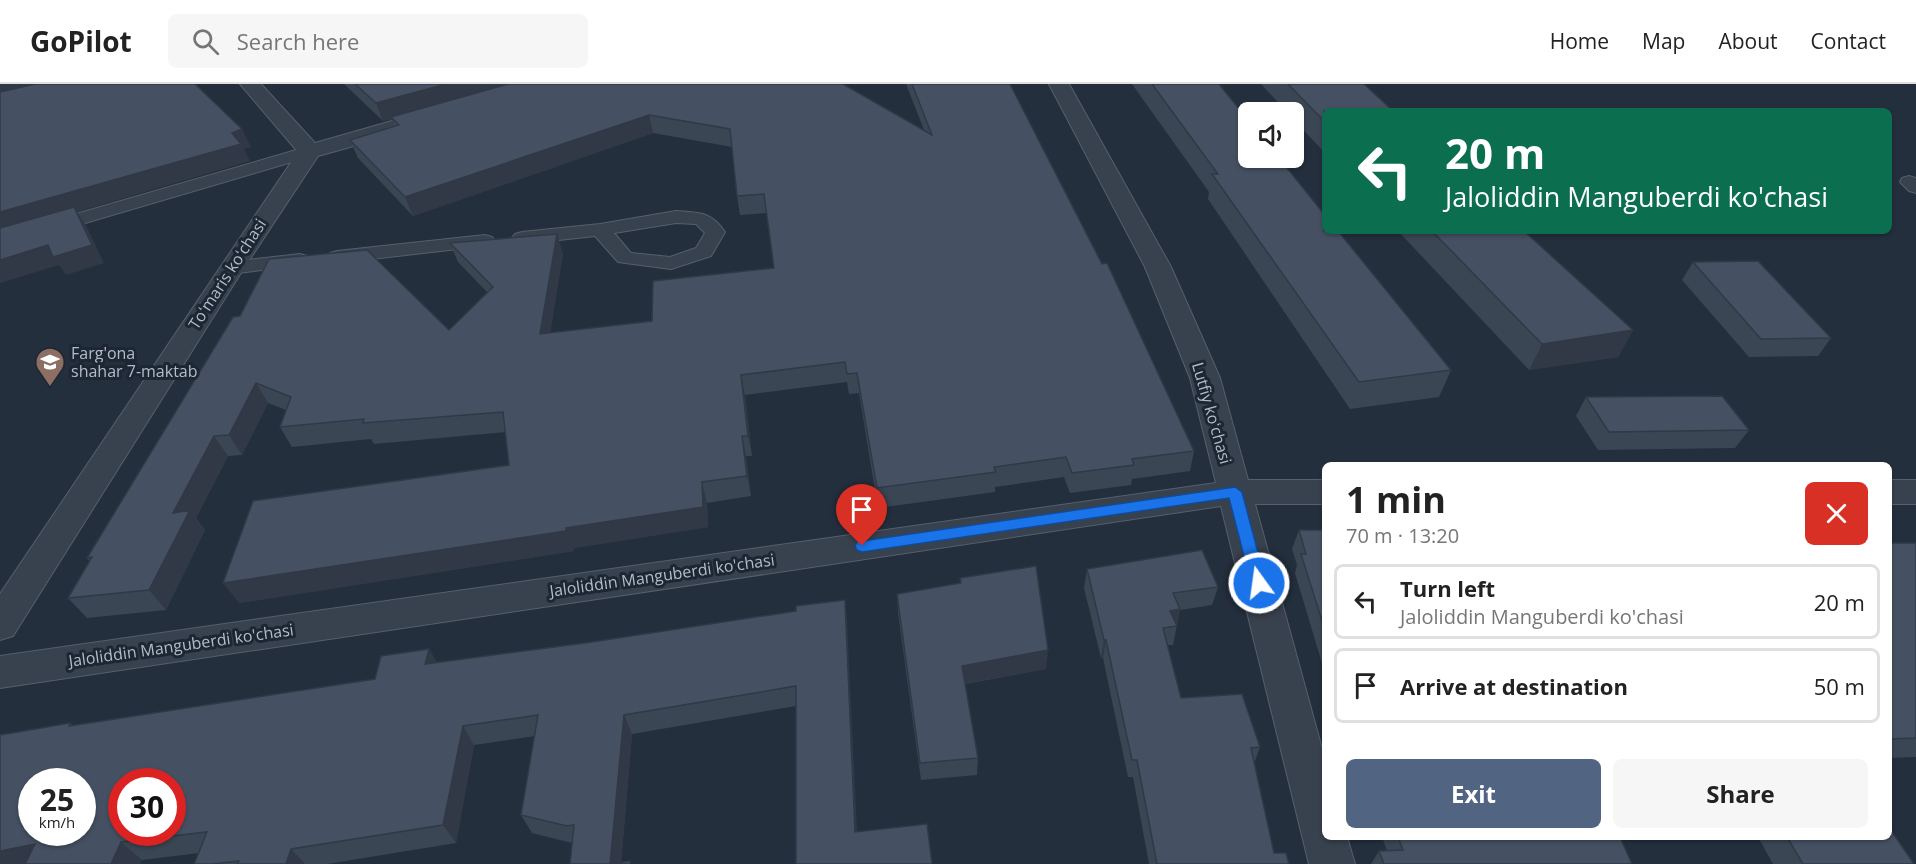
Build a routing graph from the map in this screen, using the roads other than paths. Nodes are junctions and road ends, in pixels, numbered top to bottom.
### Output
1 (250, 84) edge
2 (1059, 84) edge
3 (422, 119) edge
4 (310, 151) junction
5 (600, 230) junction
6 (0, 242) edge
7 (231, 268) junction
8 (1235, 492) junction
9 (1322, 492) edge
10 (1892, 492) edge
11 (1916, 492) edge
12 (0, 625) edge
13 (0, 672) edge
14 (1322, 824) edge
15 (1326, 840) edge
16 (1332, 864) edge

1 - 4 street
2 - 8 street, Lutfiy koʻchasi
3 - 4 street
4 - 6 lane
4 - 7 street, Toʻmaris koʻchasi
5 - 5 lane
5 - 7 lane
7 - 12 street, Toʻmaris koʻchasi
8 - 9 street, Jaloliddin Manguberdi ko'chasi
8 - 13 street, Jaloliddin Manguberdi ko'chasi
8 - 14 street, Lutfiy koʻchasi
10 - 11 street
15 - 16 street, Lutfiy koʻchasi

